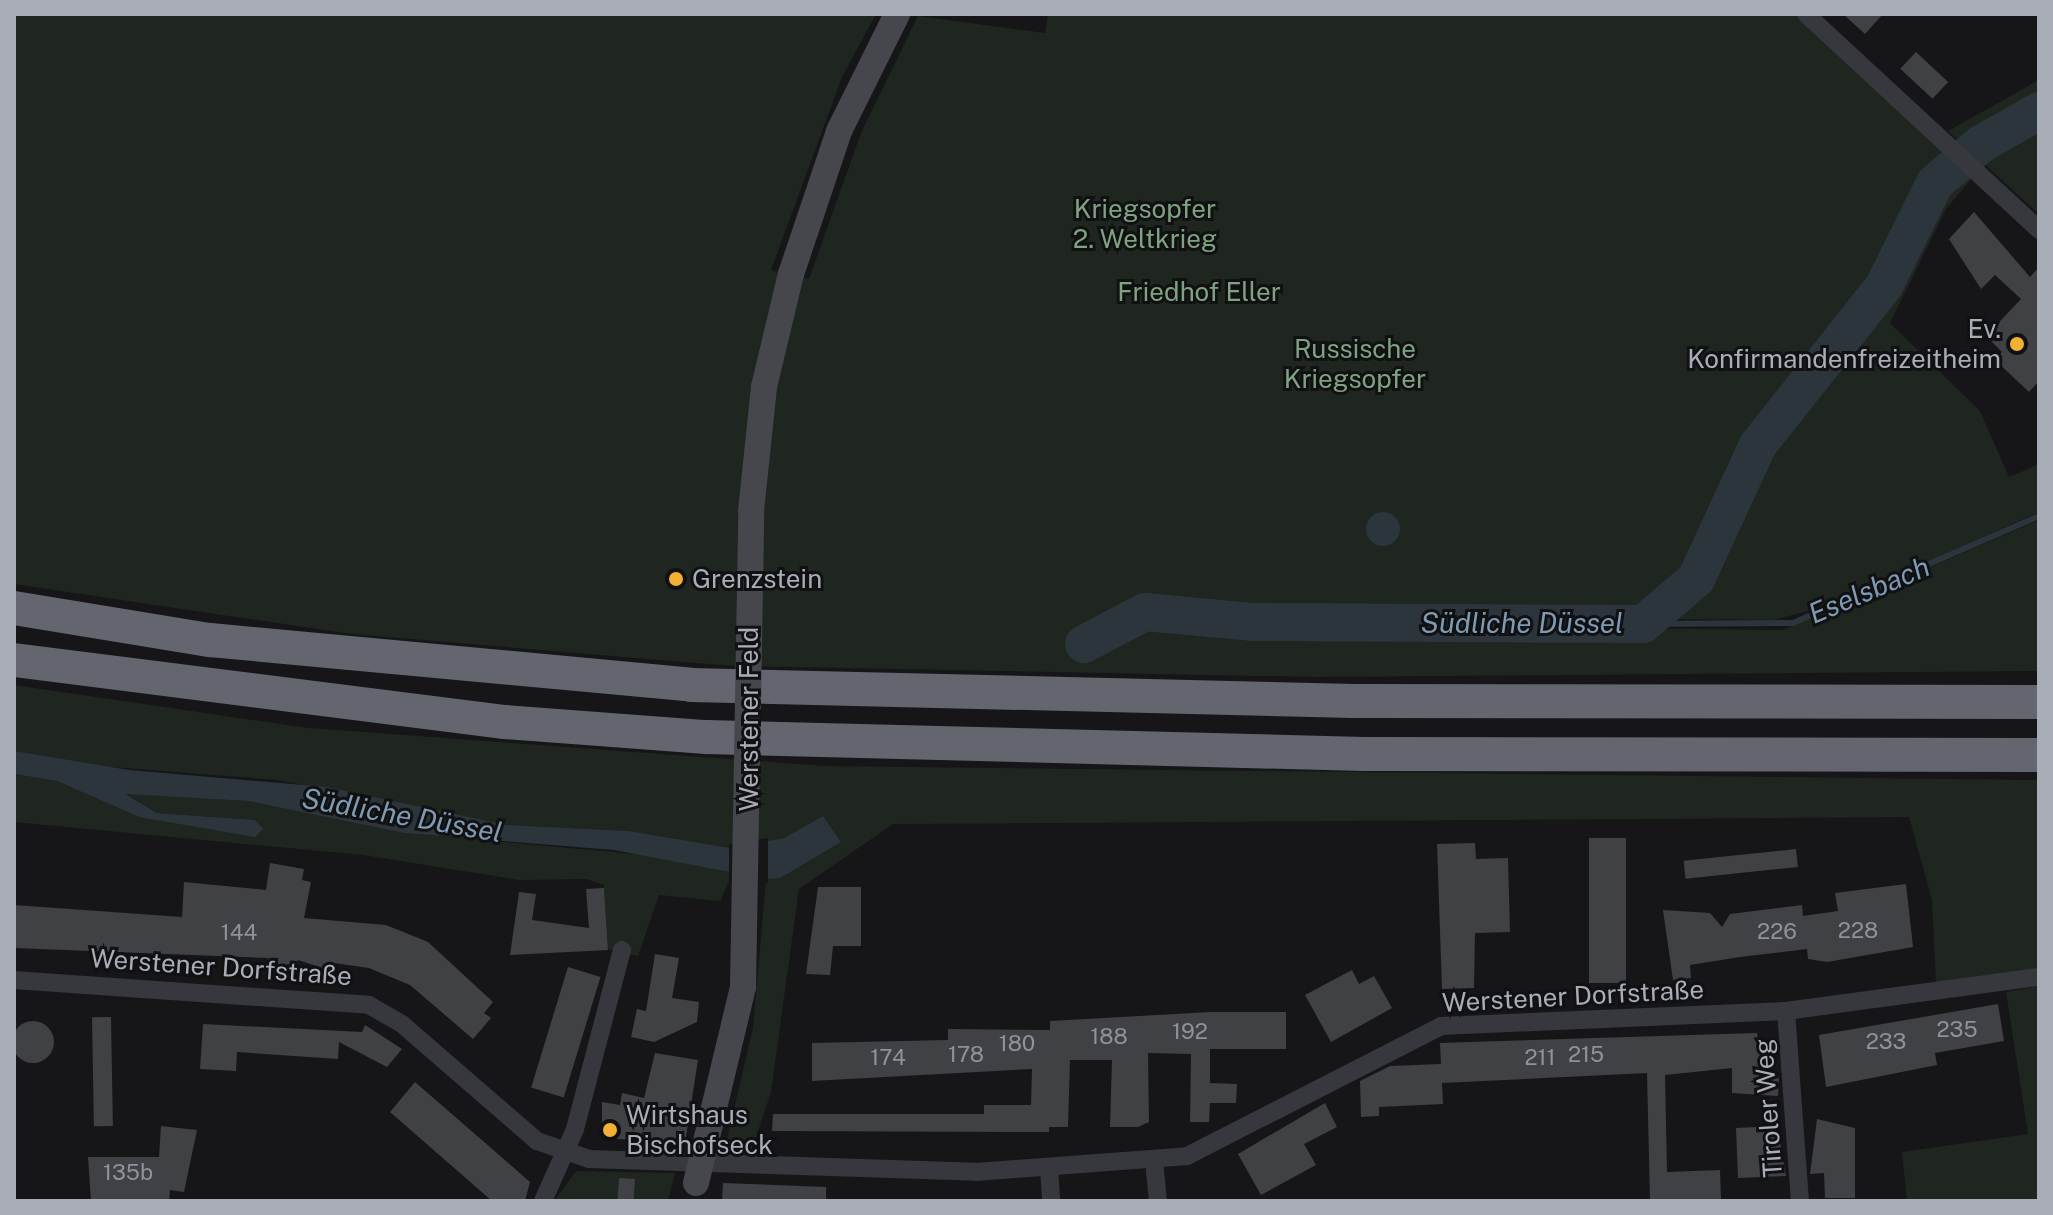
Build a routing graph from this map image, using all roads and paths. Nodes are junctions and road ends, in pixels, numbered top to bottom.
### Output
1 (897, 14) edge
2 (1806, 14) edge
3 (2039, 230) edge
4 (14, 608) edge
5 (14, 660) edge
6 (2039, 702) edge
7 (2039, 755) edge
8 (622, 950) dead end
9 (2039, 977) edge
10 (14, 980) edge
11 (1786, 1011) junction
12 (565, 1154) junction
13 (1154, 1161) junction
14 (1049, 1169) junction
15 (693, 1192) edge
16 (543, 1201) edge
17 (1051, 1201) edge
18 (1158, 1201) edge
19 (1800, 1201) edge

1 - 15 main road, Werstener Feld, bridge
2 - 3 street
4 - 6 highway
5 - 7 highway
8 - 12 street
9 - 11 street, Werstener Dorfstraße
10 - 12 street, Werstener Dorfstraße
11 - 13 street, Werstener Dorfstraße
11 - 19 street, Tiroler Weg
12 - 14 street, Werstener Dorfstraße
12 - 16 street
13 - 14 street, Werstener Dorfstraße
13 - 18 street
14 - 17 street

